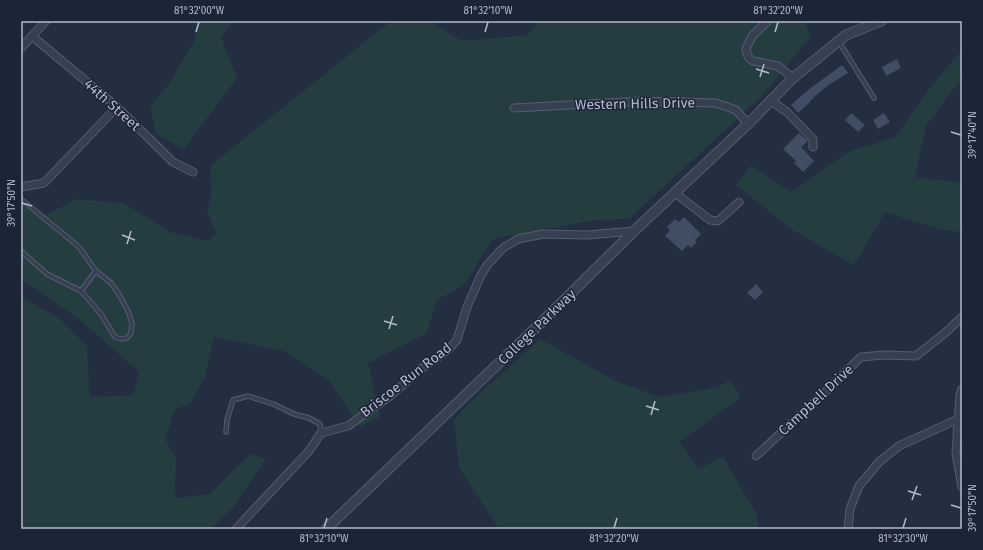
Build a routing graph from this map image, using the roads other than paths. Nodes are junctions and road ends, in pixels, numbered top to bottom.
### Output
1 (46, 21) edge
2 (768, 21) edge
3 (878, 22) edge
4 (32, 36) junction
5 (838, 41) junction
6 (21, 48) edge
7 (793, 78) junction
8 (874, 98) dead end
9 (771, 101) junction
10 (117, 107) junction
11 (514, 108) dead end
12 (748, 124) junction
13 (813, 147) dead end
14 (193, 172) dead end
15 (21, 187) edge
16 (675, 192) junction
17 (21, 199) edge
18 (738, 202) dead end
19 (634, 231) junction
20 (21, 251) edge
21 (96, 271) junction
22 (81, 291) junction
23 (962, 317) edge
24 (962, 389) edge
25 (958, 419) junction
26 (226, 432) dead end
27 (321, 433) junction
28 (756, 456) dead end
29 (962, 487) edge
30 (236, 529) edge
31 (326, 529) edge
32 (848, 529) edge

1 - 4 street
2 - 7 street
3 - 5 street, College Parkway
4 - 6 street
4 - 10 street, 44th Street
5 - 7 street, College Parkway
5 - 8 lane
7 - 9 street, College Parkway
9 - 12 street, College Parkway
9 - 13 street
10 - 14 street, 44th Street
10 - 15 street
11 - 12 street, Western Hills Drive
12 - 16 street, College Parkway
16 - 18 street
16 - 19 street, College Parkway
17 - 21 lane
19 - 27 street, Briscoe Run Road
19 - 31 street, College Parkway
20 - 22 lane
21 - 22 lane
21 - 22 lane
23 - 28 street, Campbell Drive
24 - 25 street
25 - 29 street
25 - 32 street
26 - 27 lane
27 - 30 street

